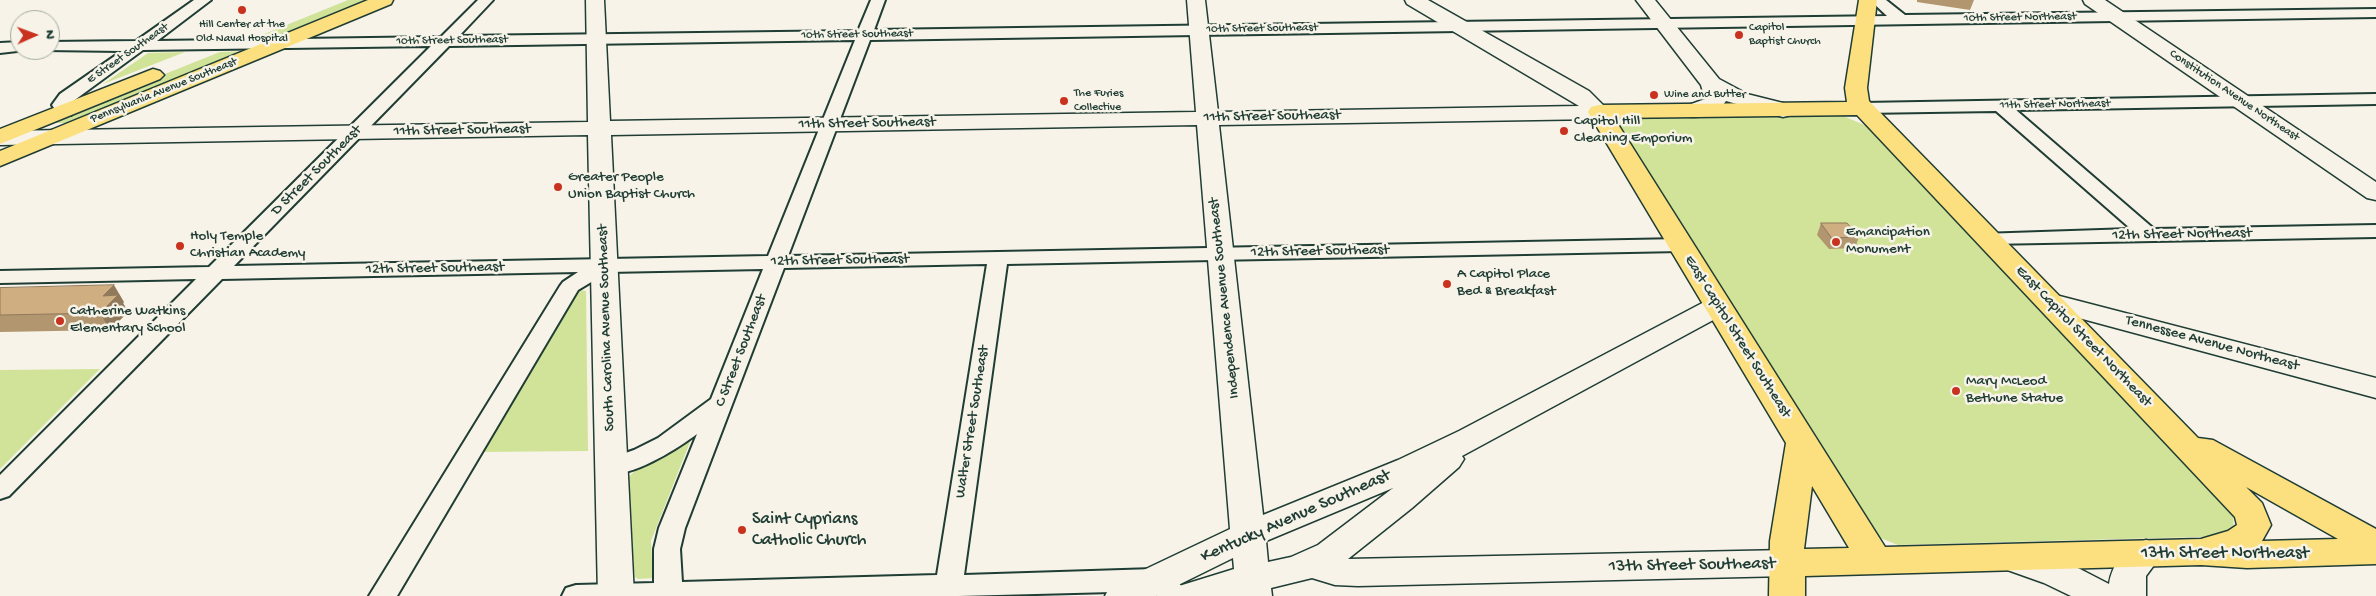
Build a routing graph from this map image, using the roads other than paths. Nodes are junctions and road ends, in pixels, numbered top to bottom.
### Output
1 (204, 0) edge
2 (340, 0) edge
3 (384, 0) edge
4 (486, 0) edge
5 (595, 0) edge
6 (878, 0) edge
7 (1196, 0) edge
8 (1414, 0) edge
9 (1645, 0) edge
10 (1877, 0) edge
11 (2092, 0) edge
12 (1867, 10) edge
13 (2376, 13) edge
14 (2116, 17) junction
15 (1902, 20) junction
16 (1664, 23) junction
17 (1460, 26) junction
18 (1199, 30) junction
19 (865, 35) junction
20 (598, 39) junction
21 (445, 41) junction
22 (278, 44) junction
23 (229, 45) junction
24 (140, 46) junction
25 (60, 47) edge
26 (1711, 84) junction
27 (2376, 99) edge
28 (2241, 102) junction
29 (2001, 106) junction
30 (1863, 108) junction
31 (1783, 110) junction
32 (65, 111) junction
33 (1734, 111) joint
34 (1600, 112) junction
35 (1694, 112) junction
36 (1207, 118) junction
37 (831, 125) junction
38 (600, 128) junction
39 (355, 133) junction
40 (0, 138) edge
41 (52, 138) junction
42 (0, 159) edge
43 (2376, 193) edge
44 (2376, 231) edge
45 (2149, 235) junction
46 (1988, 238) junction
47 (1681, 245) junction
48 (1221, 253) junction
49 (998, 258) junction
50 (776, 263) junction
51 (604, 266) junction
52 (215, 273) junction
53 (0, 277) edge
54 (2048, 302) junction
55 (1718, 306) junction
56 (2376, 388) edge
57 (722, 403) junction
58 (2174, 432) junction
59 (1470, 440) junction
60 (1802, 443) junction
61 (612, 467) junction
62 (0, 490) edge
63 (1248, 535) junction
64 (2376, 545) edge
65 (2376, 551) edge
66 (2201, 552) junction
67 (2146, 553) junction
68 (2074, 555) joint
69 (2007, 557) junction
70 (1875, 561) junction
71 (1311, 564) junction
72 (1787, 580) edge
73 (949, 585) junction
74 (1253, 587) edge
75 (1164, 588) edge
76 (666, 593) junction
77 (616, 595) edge
78 (383, 596) edge
79 (576, 596) edge
80 (1123, 596) edge
81 (1192, 596) edge
82 (2100, 596) edge
83 (2128, 596) edge

1 - 24 street, E Street Southeast
2 - 23 main road, Pennsylvania Avenue Southeast
3 - 22 main road, Pennsylvania Avenue Southeast
4 - 21 street, D Street Southeast
5 - 20 main road, South Carolina Avenue Southeast
6 - 19 street, C Street Southeast
7 - 18 main road, Independence Avenue Southeast
8 - 17 main road
9 - 16 main road
10 - 15 street
11 - 14 main road, Constitution Avenue Northeast
12 - 15 street, 10th Street Northeast
12 - 16 street, 10th Street Northeast
12 - 30 main road
13 - 14 street, 10th Street Northeast
14 - 15 street, 10th Street Northeast
14 - 28 main road, Constitution Avenue Northeast
16 - 17 street, 10th Street Southeast
16 - 26 main road
17 - 18 street, 10th Street Southeast
17 - 34 main road
18 - 19 street, 10th Street Southeast
18 - 36 main road, Independence Avenue Southeast
19 - 20 street, 10th Street Southeast
19 - 37 street, C Street Southeast
20 - 21 street, 10th Street Southeast
20 - 38 main road, South Carolina Avenue Southeast
21 - 22 street, 10th Street Southeast
21 - 39 street, D Street Southeast
22 - 23 street, 10th Street Southeast
22 - 41 main road, Pennsylvania Avenue Southeast
23 - 24 street, 10th Street Southeast
23 - 32 main road, Pennsylvania Avenue Southeast
24 - 25 street, 10th Street Southeast
24 - 32 street, E Street Southeast
26 - 31 main road
26 - 35 main road
27 - 28 street, 11th Street Northeast
28 - 29 street, 11th Street Northeast
28 - 43 main road, Constitution Avenue Northeast
29 - 30 street, 11th Street Northeast
29 - 45 street
30 - 31 main road, 11th Street Northeast
30 - 46 main road, East Capitol Street Northeast
31 - 33 main road, 11th Street Northeast
32 - 40 main road, Pennsylvania Avenue Southeast
33 - 35 main road, 11th Street Southeast
34 - 35 main road, 11th Street Southeast
34 - 36 main road, 11th Street Southeast
34 - 47 main road, East Capitol Street Southeast
36 - 37 main road, 11th Street Southeast
36 - 48 main road, Independence Avenue Southeast
37 - 38 main road, 11th Street Southeast
37 - 50 street, C Street Southeast
38 - 39 main road, 11th Street Southeast
38 - 51 main road, South Carolina Avenue Southeast
39 - 41 main road, 11th Street Southeast
39 - 52 street, D Street Southeast
40 - 41 main road, 11th Street Southeast
41 - 42 main road, Pennsylvania Avenue Southeast
44 - 45 street, 12th Street Northeast
45 - 46 street, 12th Street Northeast
46 - 54 main road, East Capitol Street Northeast
47 - 48 street, 12th Street Southeast
47 - 55 main road, East Capitol Street Southeast
48 - 49 street, 12th Street Southeast
48 - 63 main road, Independence Avenue Southeast
49 - 50 street, 12th Street Southeast
49 - 73 street, Walter Street Southeast
50 - 51 street, 12th Street Southeast
50 - 57 street, C Street Southeast
51 - 52 street, 12th Street Southeast
51 - 61 main road, South Carolina Avenue Southeast
51 - 78 street
52 - 53 street, 12th Street Southeast
52 - 62 street, D Street Southeast
54 - 56 main road, Tennessee Avenue Northeast
54 - 58 main road, East Capitol Street Northeast
55 - 59 main road, Kentucky Avenue Southeast
55 - 60 main road, East Capitol Street Southeast
57 - 61 street
57 - 76 street, C Street Southeast
58 - 64 main road
58 - 66 main road, East Capitol Street Northeast
59 - 63 main road, Kentucky Avenue Southeast
59 - 71 main road, Kentucky Avenue Southeast
60 - 70 main road, East Capitol Street Southeast
60 - 72 main road
61 - 77 main road, South Carolina Avenue Southeast
63 - 74 main road, Independence Avenue Southeast
63 - 75 main road, Kentucky Avenue Southeast
65 - 66 main road, 13th Street Northeast
66 - 67 main road, 13th Street Northeast
67 - 68 main road, 13th Street Northeast
67 - 83 main road
68 - 69 main road, 13th Street Southeast
69 - 70 main road, 13th Street Southeast
69 - 82 main road
70 - 72 main road, 13th Street Southeast
71 - 72 main road, 13th Street Southeast
71 - 74 main road, Kentucky Avenue Southeast
73 - 75 street
73 - 76 street
74 - 81 main road, Kentucky Avenue Southeast
75 - 80 main road, Kentucky Avenue Southeast
76 - 77 street
77 - 79 street

